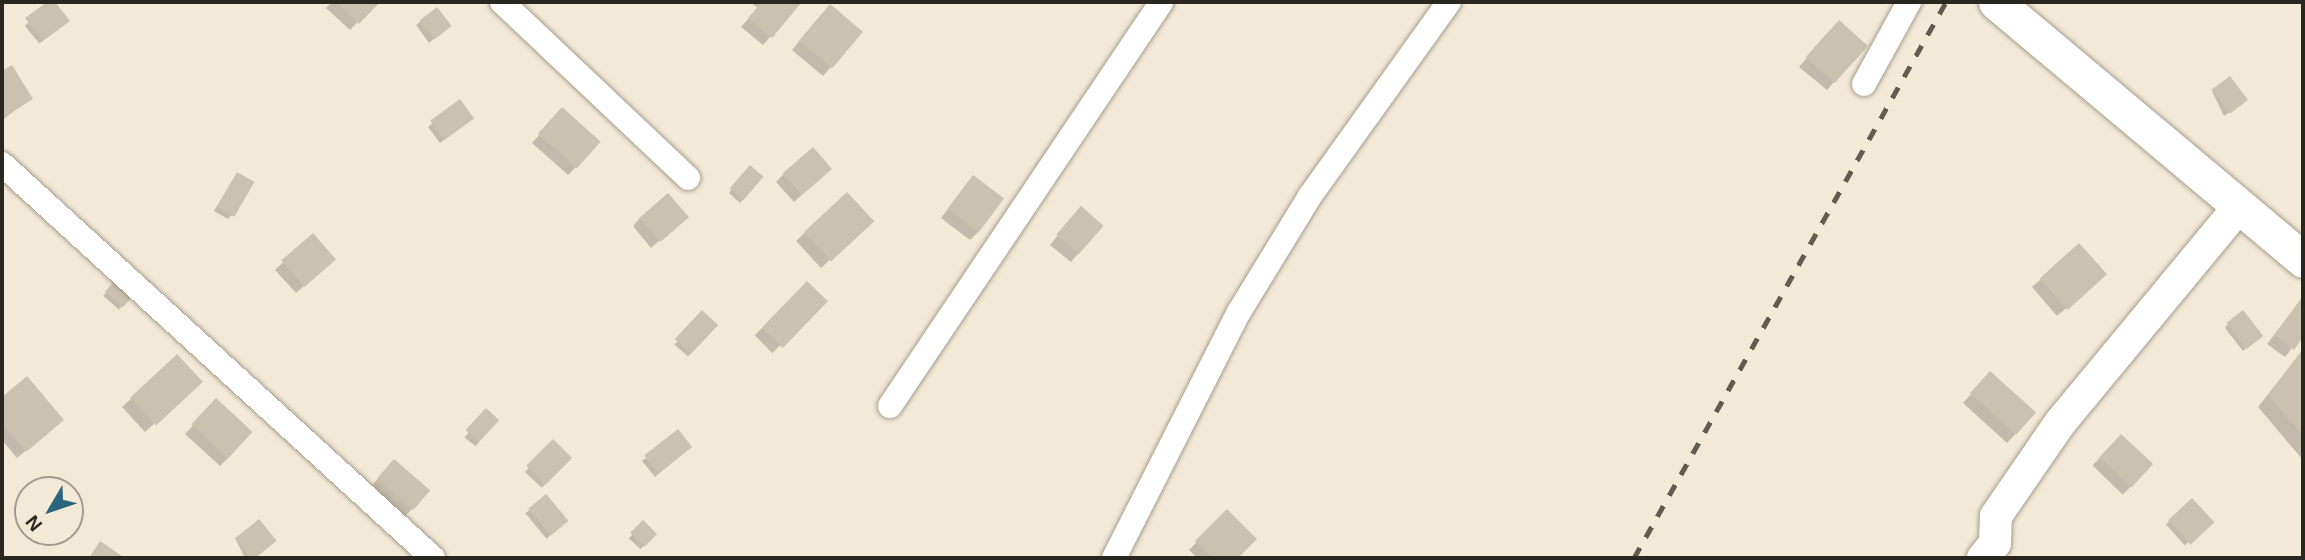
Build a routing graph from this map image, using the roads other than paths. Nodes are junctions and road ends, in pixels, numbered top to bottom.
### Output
1 (502, 2) edge
2 (1160, 2) edge
3 (1449, 2) edge
4 (1909, 2) edge
5 (1996, 2) edge
6 (1864, 84) dead end
7 (2, 164) edge
8 (688, 178) dead end
9 (2236, 210) junction
10 (2303, 260) edge
11 (890, 406) dead end
12 (433, 558) edge
13 (1114, 558) edge
14 (1983, 558) edge

1 - 8 street
2 - 11 street
3 - 13 street
4 - 6 street
5 - 9 main road
7 - 12 street
9 - 10 main road
9 - 14 street

